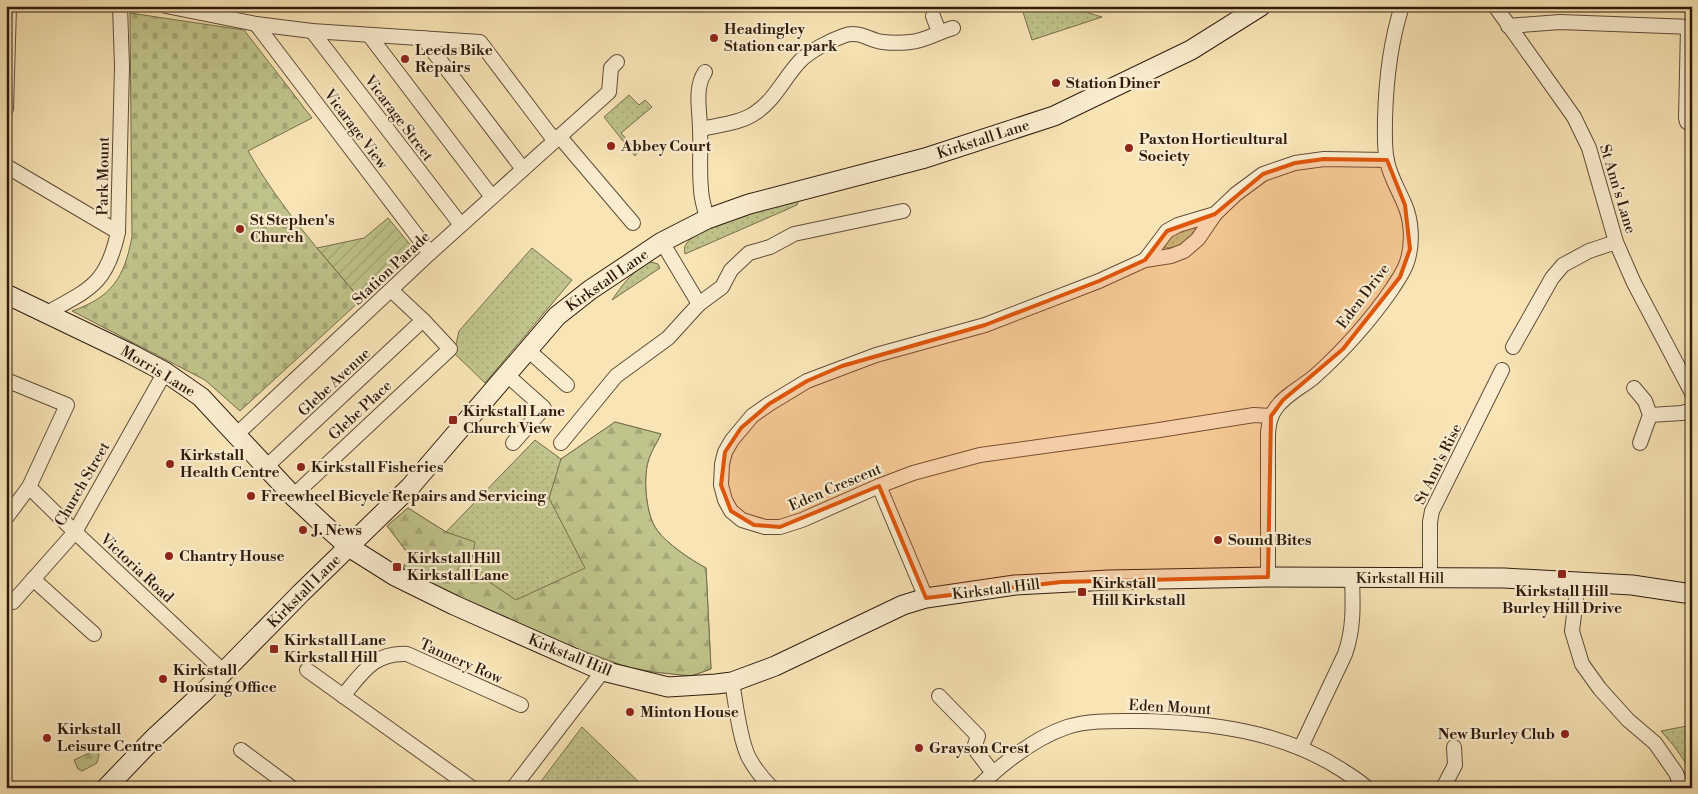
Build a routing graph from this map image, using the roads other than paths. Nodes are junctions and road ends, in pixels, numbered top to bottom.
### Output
1 (9, 6) edge
2 (120, 6) edge
3 (166, 6) edge
4 (1261, 6) edge
5 (1402, 6) edge
6 (1494, 6) edge
7 (933, 16) dead end
8 (256, 24) junction
9 (1508, 26) junction
10 (1690, 27) edge
11 (953, 28) dead end
12 (312, 31) junction
13 (939, 32) junction
14 (369, 34) junction
15 (423, 38) junction
16 (617, 62) dead end
17 (704, 72) dead end
18 (6, 110) edge
19 (1692, 124) edge
20 (700, 129) junction
21 (560, 134) junction
22 (1387, 160) junction
23 (6, 166) edge
24 (523, 169) junction
25 (492, 197) junction
26 (903, 211) dead end
27 (1215, 214) junction
28 (707, 219) junction
29 (633, 223) dead end
30 (461, 225) junction
31 (118, 232) junction
32 (662, 242) junction
33 (1616, 242) junction
34 (430, 253) junction
35 (1145, 260) junction
36 (391, 290) junction
37 (6, 294) edge
38 (699, 304) junction
39 (47, 313) junction
40 (423, 320) junction
41 (1513, 347) dead end
42 (528, 350) junction
43 (1502, 370) dead end
44 (165, 372) junction
45 (507, 375) junction
46 (6, 380) edge
47 (566, 385) dead end
48 (1634, 388) dead end
49 (1692, 392) edge
50 (1692, 410) edge
51 (1271, 416) junction
52 (1650, 416) junction
53 (237, 434) junction
54 (513, 443) dead end
55 (562, 443) dead end
56 (1640, 443) dead end
57 (267, 466) junction
58 (879, 486) junction
59 (29, 487) junction
60 (293, 496) junction
61 (6, 518) edge
62 (75, 532) junction
63 (348, 546) junction
64 (1268, 577) junction
65 (34, 578) junction
66 (1352, 578) junction
67 (1430, 579) junction
68 (1578, 582) junction
69 (1692, 594) edge
70 (926, 598) junction
71 (13, 602) dead end
72 (94, 634) dead end
73 (307, 670) dead end
74 (603, 671) junction
75 (224, 672) junction
76 (732, 682) junction
77 (343, 696) junction
78 (939, 696) dead end
79 (521, 705) dead end
80 (1301, 747) junction
81 (1454, 747) dead end
82 (241, 750) dead end
83 (993, 772) junction
84 (106, 788) edge
85 (292, 788) edge
86 (472, 788) edge
87 (513, 788) edge
88 (772, 788) edge
89 (977, 788) edge
90 (1367, 788) edge
91 (1443, 788) edge
92 (1682, 788) edge

1 - 18 street
2 - 31 street, Park Mount
3 - 8 street
4 - 28 street, Kirkstall Lane
5 - 22 street, Eden Drive
6 - 9 street, St Ann's Lane
7 - 13 street
8 - 12 street
8 - 34 street, Vicarage View
9 - 10 street
9 - 33 street, St Ann's Lane
10 - 19 street
11 - 13 street
12 - 14 street
12 - 30 street, Vicarage Street
13 - 20 street
14 - 15 street
14 - 25 street
15 - 21 street
15 - 24 street
16 - 21 street, Station Parade
17 - 20 street
20 - 28 street
21 - 24 street, Station Parade
21 - 29 street
22 - 27 street, Eden Crescent
22 - 51 street, Eden Drive
23 - 31 street
24 - 25 street, Station Parade
25 - 30 street, Station Parade
26 - 38 street
27 - 35 street, Eden Crescent
27 - 35 street, Eden Crescent
28 - 32 street, Kirkstall Lane
30 - 34 street, Station Parade
31 - 39 street, Park Mount
32 - 38 street
32 - 42 street, Kirkstall Lane
33 - 41 street
33 - 49 street, St Ann's Lane
34 - 36 street, Station Parade
35 - 58 street, Eden Crescent
36 - 40 street
36 - 53 street, Station Parade
37 - 39 street, Morris Lane
38 - 55 street
39 - 44 street, Morris Lane
40 - 57 street, Glebe Avenue
40 - 60 street, Glebe Place
42 - 45 street, Kirkstall Lane
42 - 47 street
43 - 67 street, St Ann's Rise
44 - 53 street, Morris Lane
44 - 62 street, Church Street
45 - 54 street
45 - 63 street, Kirkstall Lane
46 - 59 street
48 - 52 street
50 - 52 street
51 - 58 street, Eden Crescent
51 - 64 street
52 - 56 street
53 - 57 street, Morris Lane
57 - 60 street, Morris Lane
58 - 70 street
59 - 61 street
59 - 62 street, Victoria Road
60 - 63 street, Morris Lane
62 - 65 street, Church Street
62 - 75 street, Victoria Road
63 - 74 street, Kirkstall Hill
63 - 75 street, Kirkstall Lane
64 - 66 street, Kirkstall Hill
64 - 70 street, Kirkstall Hill
65 - 71 street, Church Street
65 - 72 street
66 - 67 street, Kirkstall Hill
66 - 80 street
67 - 68 street, Kirkstall Hill
68 - 69 street, Kirkstall Hill
68 - 92 street
70 - 76 street, Kirkstall Hill
73 - 77 street
74 - 76 street, Kirkstall Hill
74 - 87 street
75 - 84 street, Kirkstall Lane
76 - 88 street
77 - 79 street, Tannery Row
77 - 86 street
78 - 83 street
80 - 83 street, Eden Mount
80 - 90 street, Eden Mount
81 - 91 street
82 - 85 street
83 - 89 street, Eden Mount

